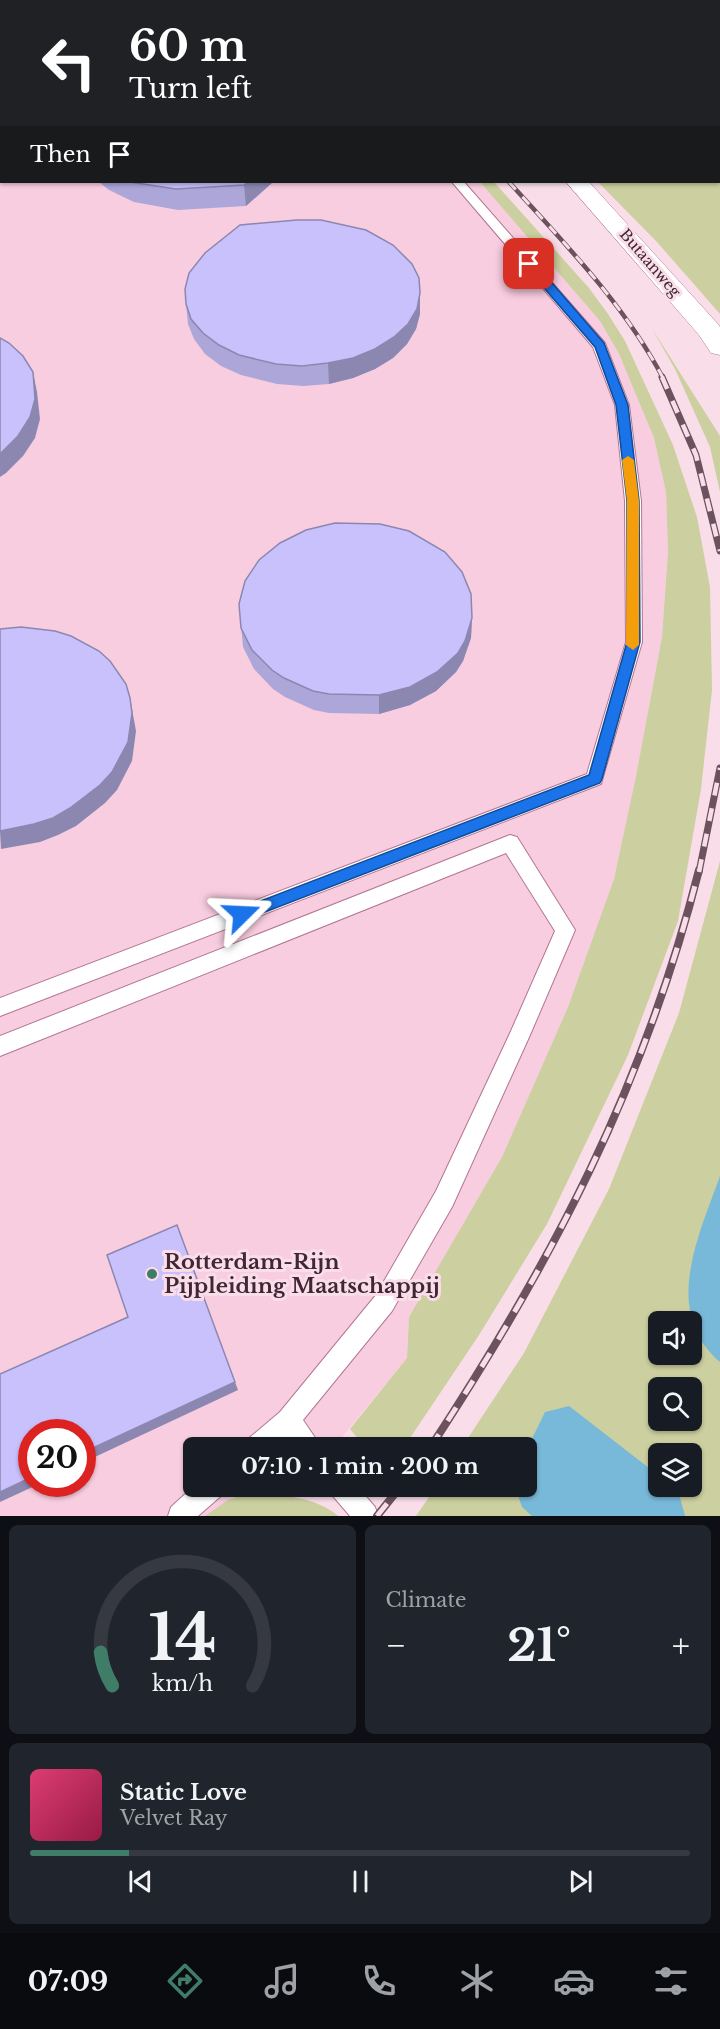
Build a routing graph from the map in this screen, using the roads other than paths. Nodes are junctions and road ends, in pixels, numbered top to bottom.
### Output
1 (459, 183) edge
2 (578, 183) edge
3 (720, 347) edge
4 (0, 1007) edge
5 (0, 1046) edge
6 (288, 1420) junction
7 (269, 1437) edge
8 (301, 1437) edge
9 (201, 1497) edge
10 (350, 1497) edge
11 (180, 1516) edge
12 (366, 1516) edge

1 - 4 lane
2 - 3 street, Butaanweg
5 - 6 lane
6 - 7 lane
6 - 8 lane
9 - 11 lane
10 - 12 lane

